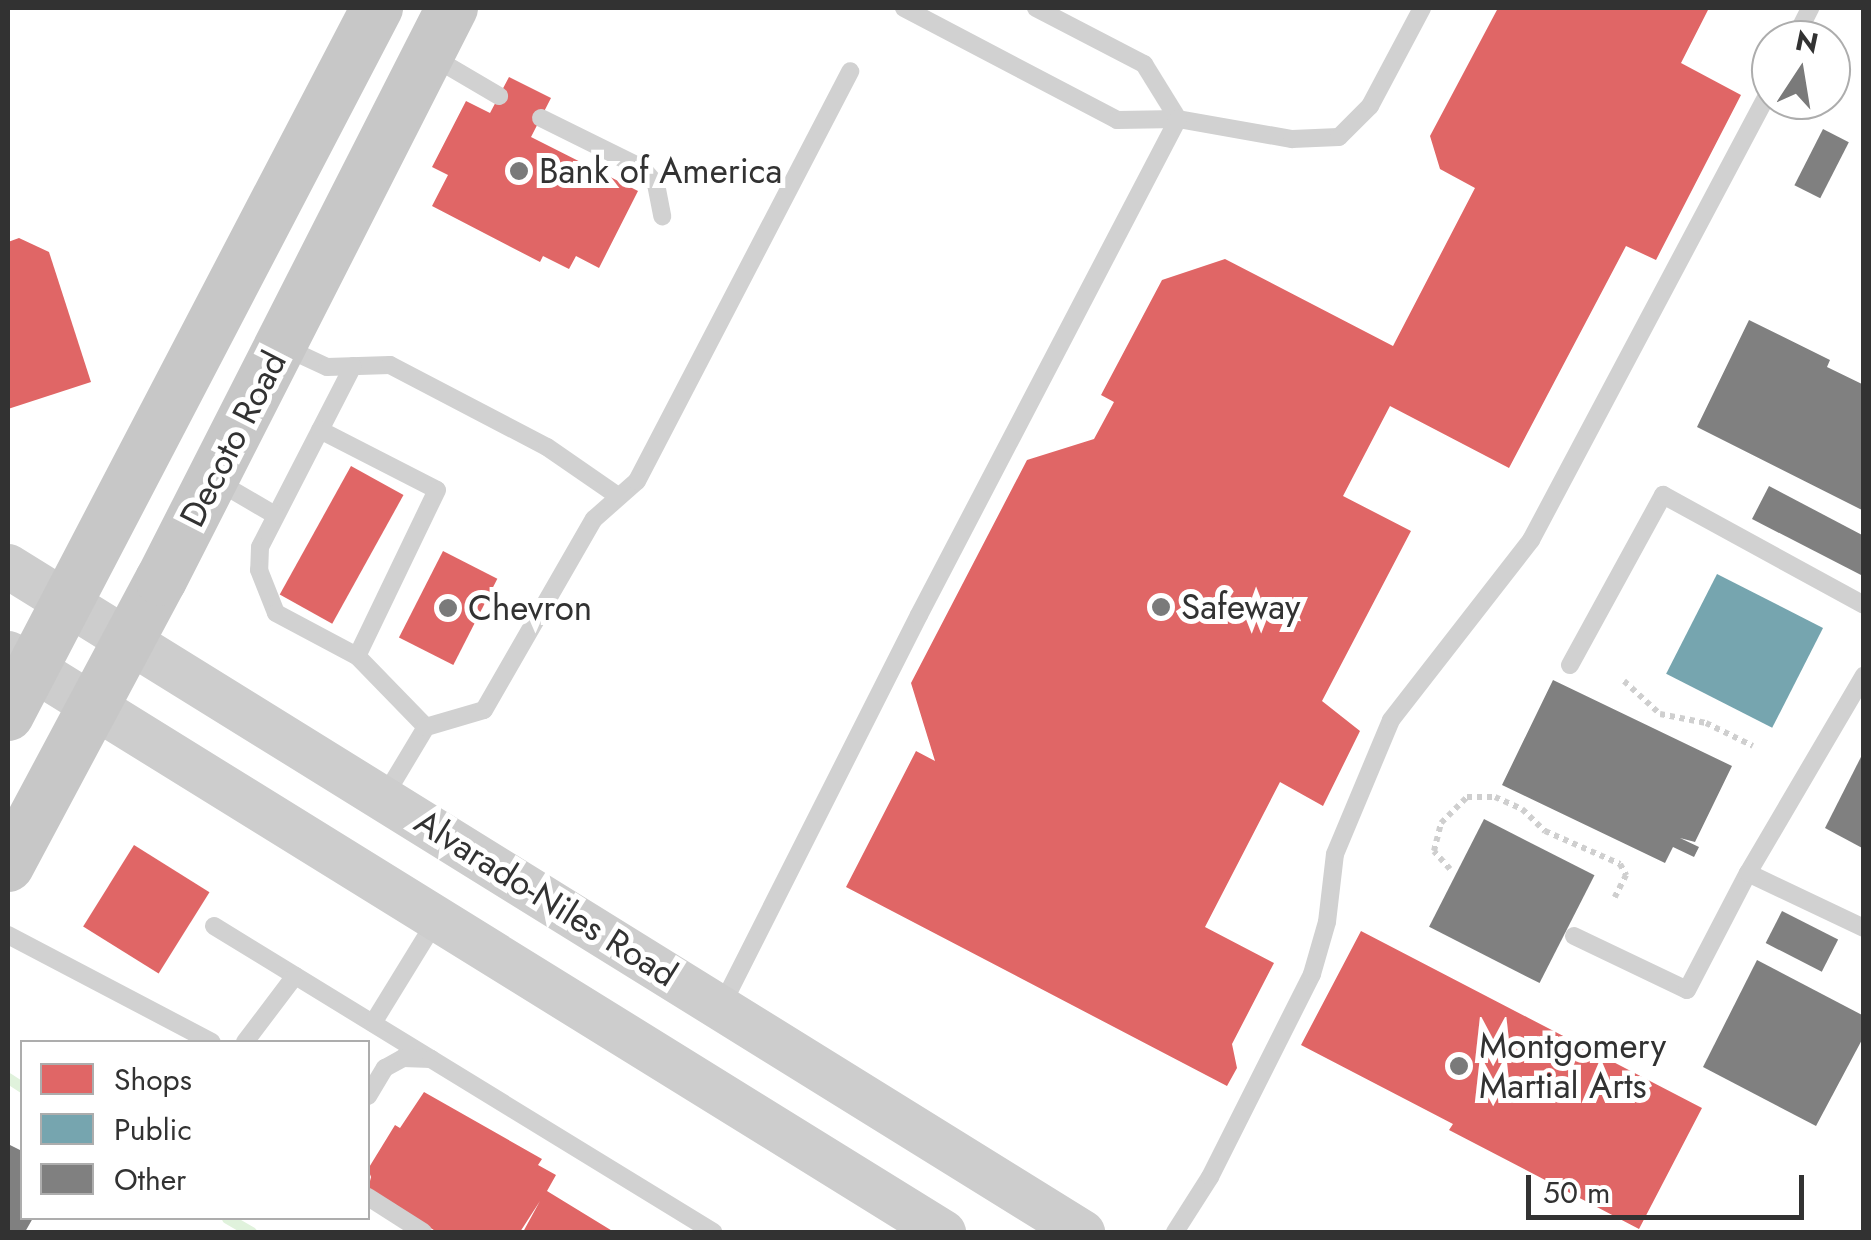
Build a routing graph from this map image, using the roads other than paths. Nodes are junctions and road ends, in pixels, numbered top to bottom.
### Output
1 (377, 8) edge
2 (452, 8) edge
3 (904, 8) edge
4 (1036, 8) edge
5 (1422, 8) edge
6 (421, 30) edge
7 (850, 71) dead end
8 (499, 96) dead end
9 (542, 118) dead end
10 (1178, 120) junction
11 (1754, 120) edge
12 (662, 216) dead end
13 (281, 346) junction
14 (352, 366) junction
15 (320, 430) junction
16 (214, 479) junction
17 (618, 496) junction
18 (275, 515) junction
19 (8, 566) edge
20 (67, 603) junction
21 (1864, 605) edge
22 (129, 643) junction
23 (357, 656) junction
24 (20, 660) edge
25 (1570, 665) dead end
26 (1864, 674) edge
27 (92, 704) junction
28 (8, 715) edge
29 (426, 726) junction
30 (384, 797) junction
31 (8, 866) edge
32 (1748, 872) junction
33 (437, 919) junction
34 (214, 926) dead end
35 (1864, 928) edge
36 (8, 935) edge
37 (1574, 936) dead end
38 (295, 976) junction
39 (721, 1007) junction
40 (372, 1024) junction
41 (208, 1040) edge
42 (247, 1040) edge
43 (431, 1059) junction
44 (370, 1093) edge
45 (370, 1199) edge
46 (423, 1232) edge
47 (713, 1232) edge
48 (944, 1232) edge
49 (1082, 1232) edge
50 (1175, 1232) edge

1 - 20 main road, Decoto Road
2 - 6 main road, Decoto Road
3 - 10 lane
4 - 10 lane
5 - 10 lane
6 - 8 lane
6 - 13 main road, Decoto Road
7 - 17 lane
9 - 12 lane
10 - 39 lane
11 - 50 lane
13 - 14 lane
13 - 16 main road, Decoto Road
14 - 15 lane
14 - 17 lane
15 - 18 lane
15 - 23 lane
16 - 18 lane
16 - 22 main road, Decoto Road
17 - 29 lane
18 - 23 lane
19 - 20 main road, Alvarado-Niles Road
20 - 22 main road, Alvarado-Niles Road
20 - 24 main road, Decoto Road
21 - 25 lane
22 - 27 main road, Decoto Road
22 - 30 main road, Alvarado-Niles Road
23 - 29 lane
24 - 27 main road
24 - 28 main road, Decoto Road
26 - 32 lane
27 - 31 main road, Decoto Road
27 - 33 main road
29 - 30 lane
30 - 39 main road, Alvarado-Niles Road
32 - 35 lane
32 - 37 lane
33 - 40 lane
33 - 48 main road
34 - 38 lane
36 - 41 lane
38 - 40 lane
38 - 42 lane
39 - 49 main road, Alvarado-Niles Road
40 - 43 lane
43 - 44 lane
43 - 47 lane
45 - 46 lane

